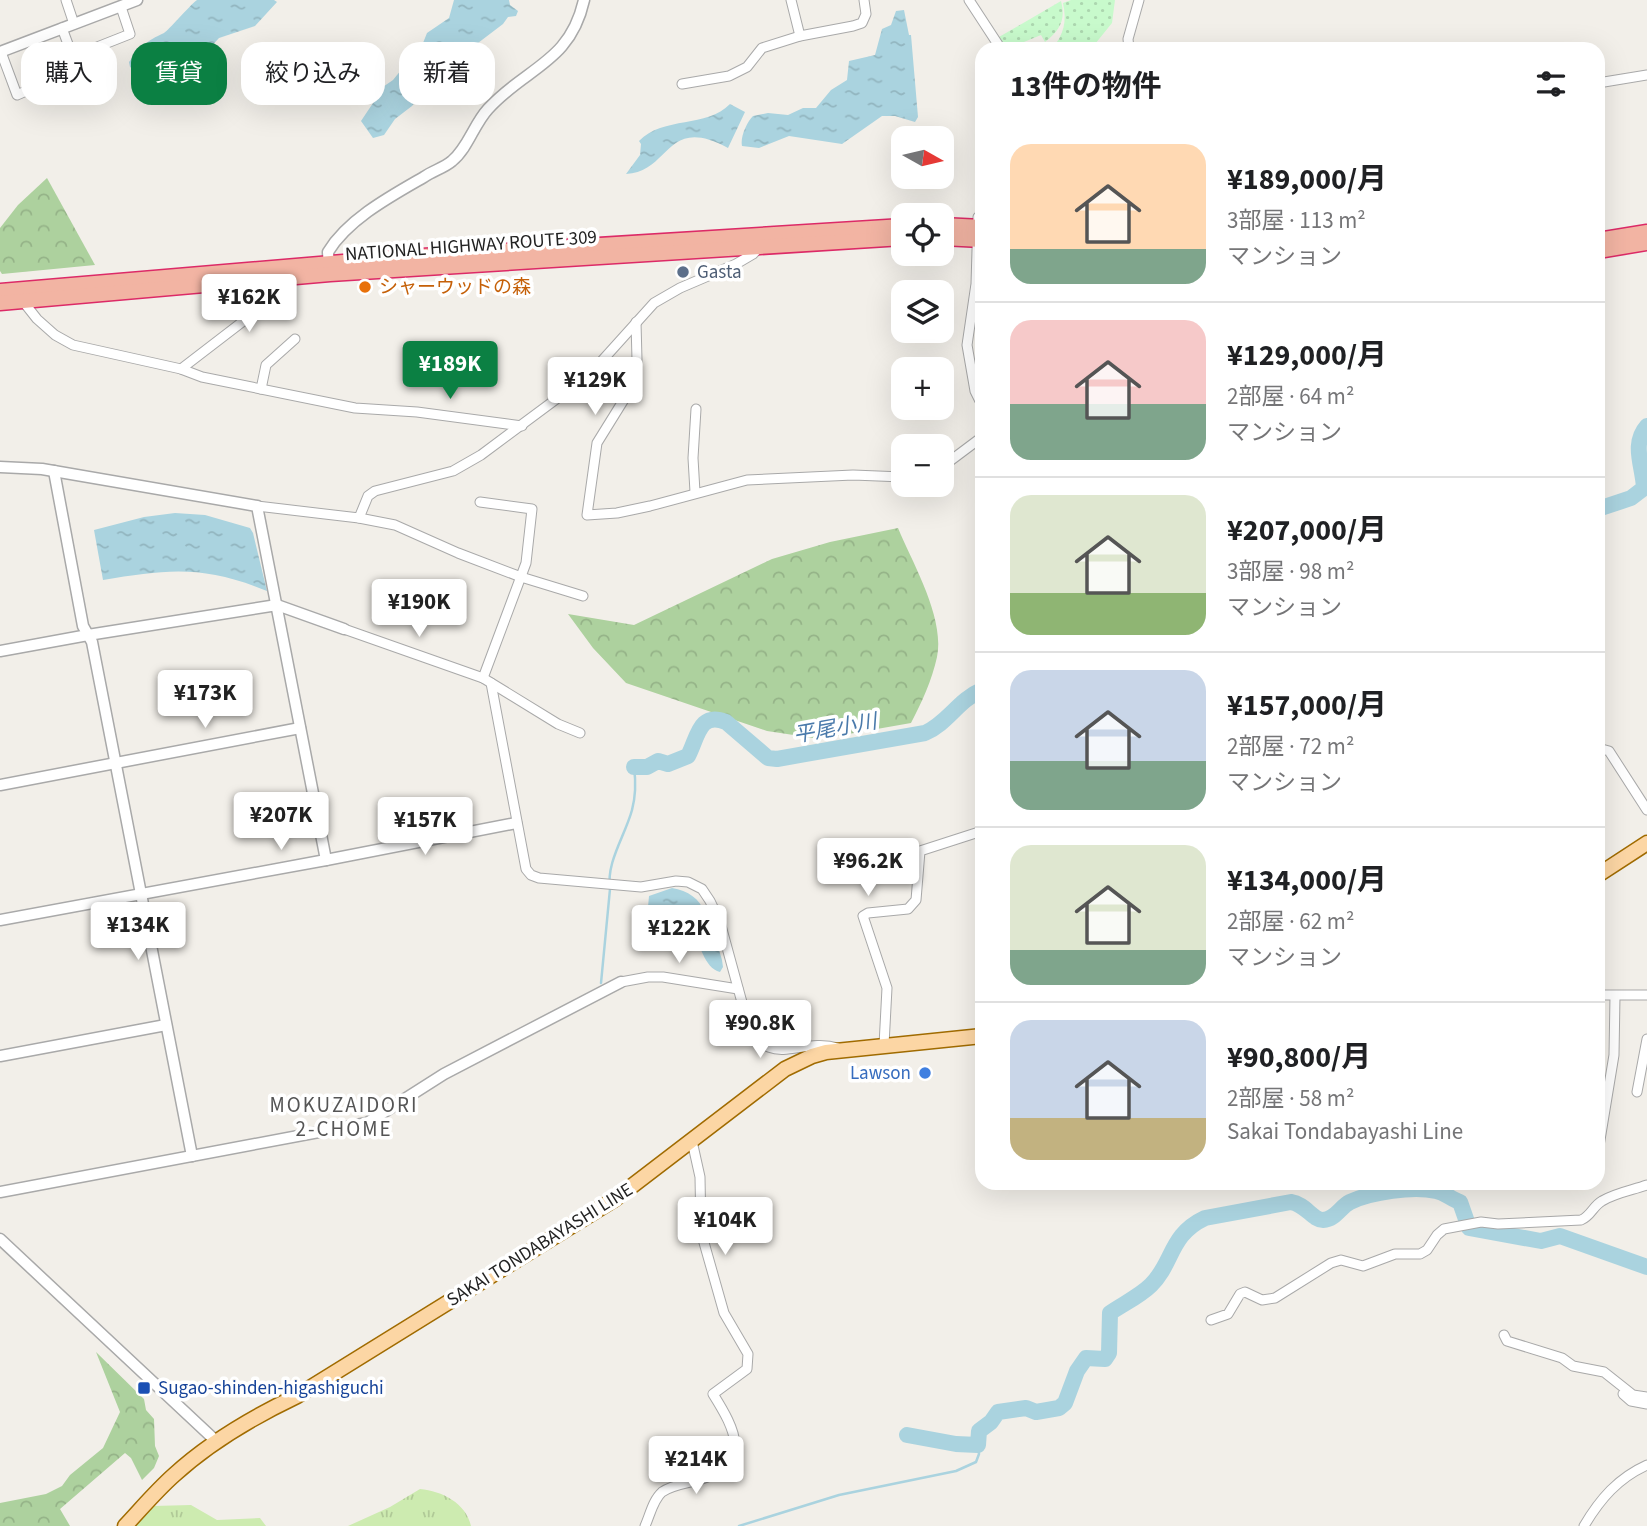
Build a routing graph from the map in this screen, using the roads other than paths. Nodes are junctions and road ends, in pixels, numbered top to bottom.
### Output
1 (66, 0) edge
2 (137, 0) edge
3 (584, 0) edge
4 (791, 0) edge
5 (864, 0) edge
6 (969, 0) edge
7 (1139, 0) edge
8 (121, 7) junction
9 (74, 24) junction
10 (62, 28) junction
11 (800, 36) junction
12 (67, 42) edge
13 (111, 42) edge
14 (996, 42) edge
15 (1128, 42) edge
16 (0, 52) edge
17 (1647, 75) edge
18 (1605, 82) edge
19 (682, 84) dead end
20 (21, 93) edge
21 (891, 227) edge
22 (954, 227) edge
23 (975, 229) edge
24 (975, 231) edge
25 (1647, 232) edge
26 (954, 235) edge
27 (891, 239) edge
28 (1605, 239) edge
29 (1647, 243) edge
30 (759, 248) junction
31 (1605, 250) edge
32 (329, 269) junction
33 (272, 279) junction
34 (975, 285) edge
35 (0, 291) edge
36 (22, 300) junction
37 (0, 303) edge
38 (636, 322) junction
39 (295, 339) dead end
40 (181, 369) junction
41 (261, 389) junction
42 (975, 391) edge
43 (696, 409) dead end
44 (522, 426) junction
45 (975, 442) edge
46 (954, 458) edge
47 (0, 467) edge
48 (54, 471) junction
49 (891, 477) edge
50 (695, 492) junction
51 (480, 502) dead end
52 (257, 506) junction
53 (359, 518) junction
54 (521, 577) junction
55 (583, 596) dead end
56 (277, 605) junction
57 (344, 629) joint
58 (88, 635) junction
59 (0, 651) edge
60 (487, 680) junction
61 (300, 728) junction
62 (580, 733) dead end
63 (1605, 750) edge
64 (116, 763) junction
65 (0, 785) edge
66 (1647, 810) edge
67 (516, 823) junction
68 (975, 833) edge
69 (1647, 843) edge
70 (326, 860) junction
71 (1605, 870) edge
72 (141, 894) junction
73 (0, 920) edge
74 (621, 982) joint
75 (738, 989) junction
76 (1605, 995) edge
77 (1647, 995) edge
78 (1615, 996) junction
79 (166, 1025) junction
80 (975, 1037) edge
81 (1647, 1039) edge
82 (884, 1045) junction
83 (843, 1050) junction
84 (0, 1056) edge
85 (1637, 1092) dead end
86 (1605, 1106) edge
87 (692, 1141) junction
88 (192, 1156) junction
89 (1647, 1185) edge
90 (0, 1192) edge
91 (0, 1239) edge
92 (1211, 1320) dead end
93 (1504, 1335) dead end
94 (1604, 1372) junction
95 (1647, 1397) edge
96 (1647, 1404) edge
97 (217, 1442) junction
98 (1647, 1462) edge
99 (125, 1526) edge
100 (645, 1526) edge
101 (1584, 1526) edge

1 - 9 street
2 - 8 street
3 - 32 street
4 - 11 street
5 - 11 street
6 - 14 street
7 - 15 street
8 - 9 street
8 - 13 street
9 - 10 street
10 - 12 street
10 - 16 street
11 - 19 street
16 - 20 street
17 - 18 street
21 - 32 highway, NATIONAL HIGHWAY ROUTE 309
22 - 23 highway
24 - 26 highway
25 - 28 highway
27 - 30 highway, NATIONAL HIGHWAY ROUTE 309
29 - 31 highway
30 - 32 highway, NATIONAL HIGHWAY ROUTE 309
30 - 38 street
32 - 33 highway, NATIONAL HIGHWAY ROUTE 309
32 - 35 highway, NATIONAL HIGHWAY ROUTE 309
33 - 36 highway, NATIONAL HIGHWAY ROUTE 309
33 - 40 street
34 - 42 street
36 - 37 highway, NATIONAL HIGHWAY ROUTE 309
36 - 40 street
38 - 44 street
38 - 50 street
39 - 41 street
40 - 41 street
41 - 44 street
43 - 50 street
44 - 53 street
45 - 46 street
47 - 48 street
48 - 52 street
48 - 58 street
49 - 50 street
51 - 54 street
52 - 53 street
52 - 56 street
53 - 54 street
54 - 55 street
54 - 60 street
56 - 57 street
56 - 58 street
56 - 61 street
57 - 60 street
58 - 59 street
58 - 64 street
60 - 62 street
60 - 67 street
61 - 64 street
61 - 70 street
63 - 66 street
64 - 65 street
64 - 72 street
67 - 70 street
67 - 75 street
68 - 82 street
69 - 71 main road
70 - 72 street
72 - 73 street
72 - 79 street
74 - 75 street
74 - 88 street
75 - 83 street
76 - 78 street
77 - 78 street
78 - 86 street
79 - 84 street
79 - 88 street
80 - 82 main road, SAKAI TONDABAYASHI LINE
81 - 85 street
82 - 83 main road, SAKAI TONDABAYASHI LINE
83 - 87 main road, SAKAI TONDABAYASHI LINE
87 - 97 main road, SAKAI TONDABAYASHI LINE
87 - 100 street
88 - 90 street
89 - 92 street
91 - 97 street
93 - 94 street
94 - 95 street
94 - 96 street
97 - 99 main road, SAKAI TONDABAYASHI LINE
98 - 101 street

